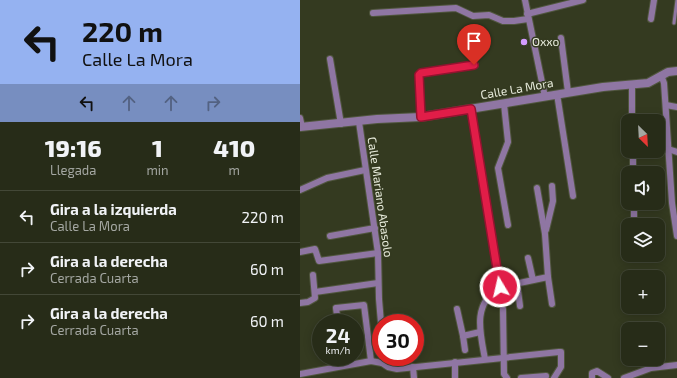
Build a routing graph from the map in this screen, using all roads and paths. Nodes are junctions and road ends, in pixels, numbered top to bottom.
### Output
1 (525, 0) edge
2 (583, 0) edge
3 (654, 0) edge
4 (677, 0) edge
5 (373, 13) dead end
6 (528, 16) junction
7 (651, 19) dead end
8 (674, 23) dead end
9 (561, 38) dead end
10 (330, 59) dead end
11 (474, 65) dead end
12 (677, 71) edge
13 (661, 75) junction
14 (632, 84) junction
15 (568, 92) junction
16 (557, 94) junction
17 (545, 97) junction
18 (504, 104) junction
19 (666, 105) junction
20 (677, 107) edge
21 (471, 109) junction
22 (632, 114) edge
23 (421, 117) junction
24 (300, 118) edge
25 (359, 122) junction
26 (341, 124) junction
27 (301, 127) edge
28 (668, 149) junction
29 (677, 152) edge
30 (365, 170) junction
31 (552, 186) dead end
32 (538, 188) dead end
33 (300, 190) edge
34 (573, 196) dead end
35 (674, 204) edge
36 (508, 225) dead end
37 (375, 228) junction
38 (545, 234) junction
39 (330, 236) dead end
40 (677, 236) edge
41 (300, 252) edge
42 (378, 253) junction
43 (528, 258) dead end
44 (313, 275) dead end
45 (548, 277) junction
46 (533, 280) junction
47 (378, 283) junction
48 (517, 284) junction
49 (500, 287) junction
50 (315, 292) junction
51 (300, 303) edge
52 (552, 304) dead end
53 (520, 306) dead end
54 (457, 309) dead end
55 (504, 309) dead end
56 (337, 314) edge
57 (380, 314) edge
58 (480, 332) junction
59 (463, 336) junction
60 (465, 350) dead end
61 (504, 357) junction
62 (485, 359) junction
63 (371, 361) joint
64 (364, 362) edge
65 (455, 362) junction
66 (677, 365) edge
67 (344, 366) edge
68 (387, 366) edge
69 (413, 367) junction
70 (300, 374) edge
71 (546, 376) dead end
72 (414, 378) edge
73 (456, 378) edge
74 (507, 378) edge
75 (521, 378) edge
76 (554, 378) edge
77 (592, 378) edge
78 (608, 378) edge
79 (624, 378) edge

1 - 6 street
2 - 6 street
3 - 7 street
4 - 8 lane
5 - 6 street
6 - 17 street
9 - 15 street
10 - 26 street
11 - 23 street
12 - 13 street, Calle La Mora
13 - 14 street, Calle La Mora
13 - 19 street
14 - 15 street, Calle La Mora
14 - 22 street
15 - 16 street, Calle La Mora
16 - 17 street, Calle La Mora
16 - 34 street
17 - 18 street, Calle La Mora
18 - 21 street, Calle La Mora
18 - 36 street
19 - 20 street
19 - 28 street
21 - 23 street, Calle La Mora
21 - 49 street
23 - 25 street, Calle La Mora
24 - 27 street
25 - 26 street, Calle La Mora
25 - 30 street, Calle Mariano Abasolo
26 - 27 street, Calle La Mora
28 - 29 street
28 - 35 street
30 - 33 street
30 - 37 street, Calle Mariano Abasolo
31 - 38 street
32 - 38 street
35 - 40 street
37 - 39 street
37 - 42 street, Calle Mariano Abasolo
38 - 45 street
41 - 42 street
42 - 47 street, Calle Mariano Abasolo
43 - 46 street
44 - 50 street
45 - 46 street
45 - 52 street
46 - 48 street
47 - 50 street
47 - 57 street, Calle Mariano Abasolo
48 - 49 street
48 - 53 street
49 - 58 street
50 - 51 street
54 - 59 street
55 - 61 street
56 - 63 street
58 - 59 street
58 - 62 street
59 - 60 street
61 - 62 street
61 - 74 street
61 - 76 street
62 - 65 street
63 - 64 street
65 - 69 street
65 - 73 street
66 - 79 street
67 - 70 street
68 - 69 street
69 - 72 street
71 - 75 street
77 - 78 street

